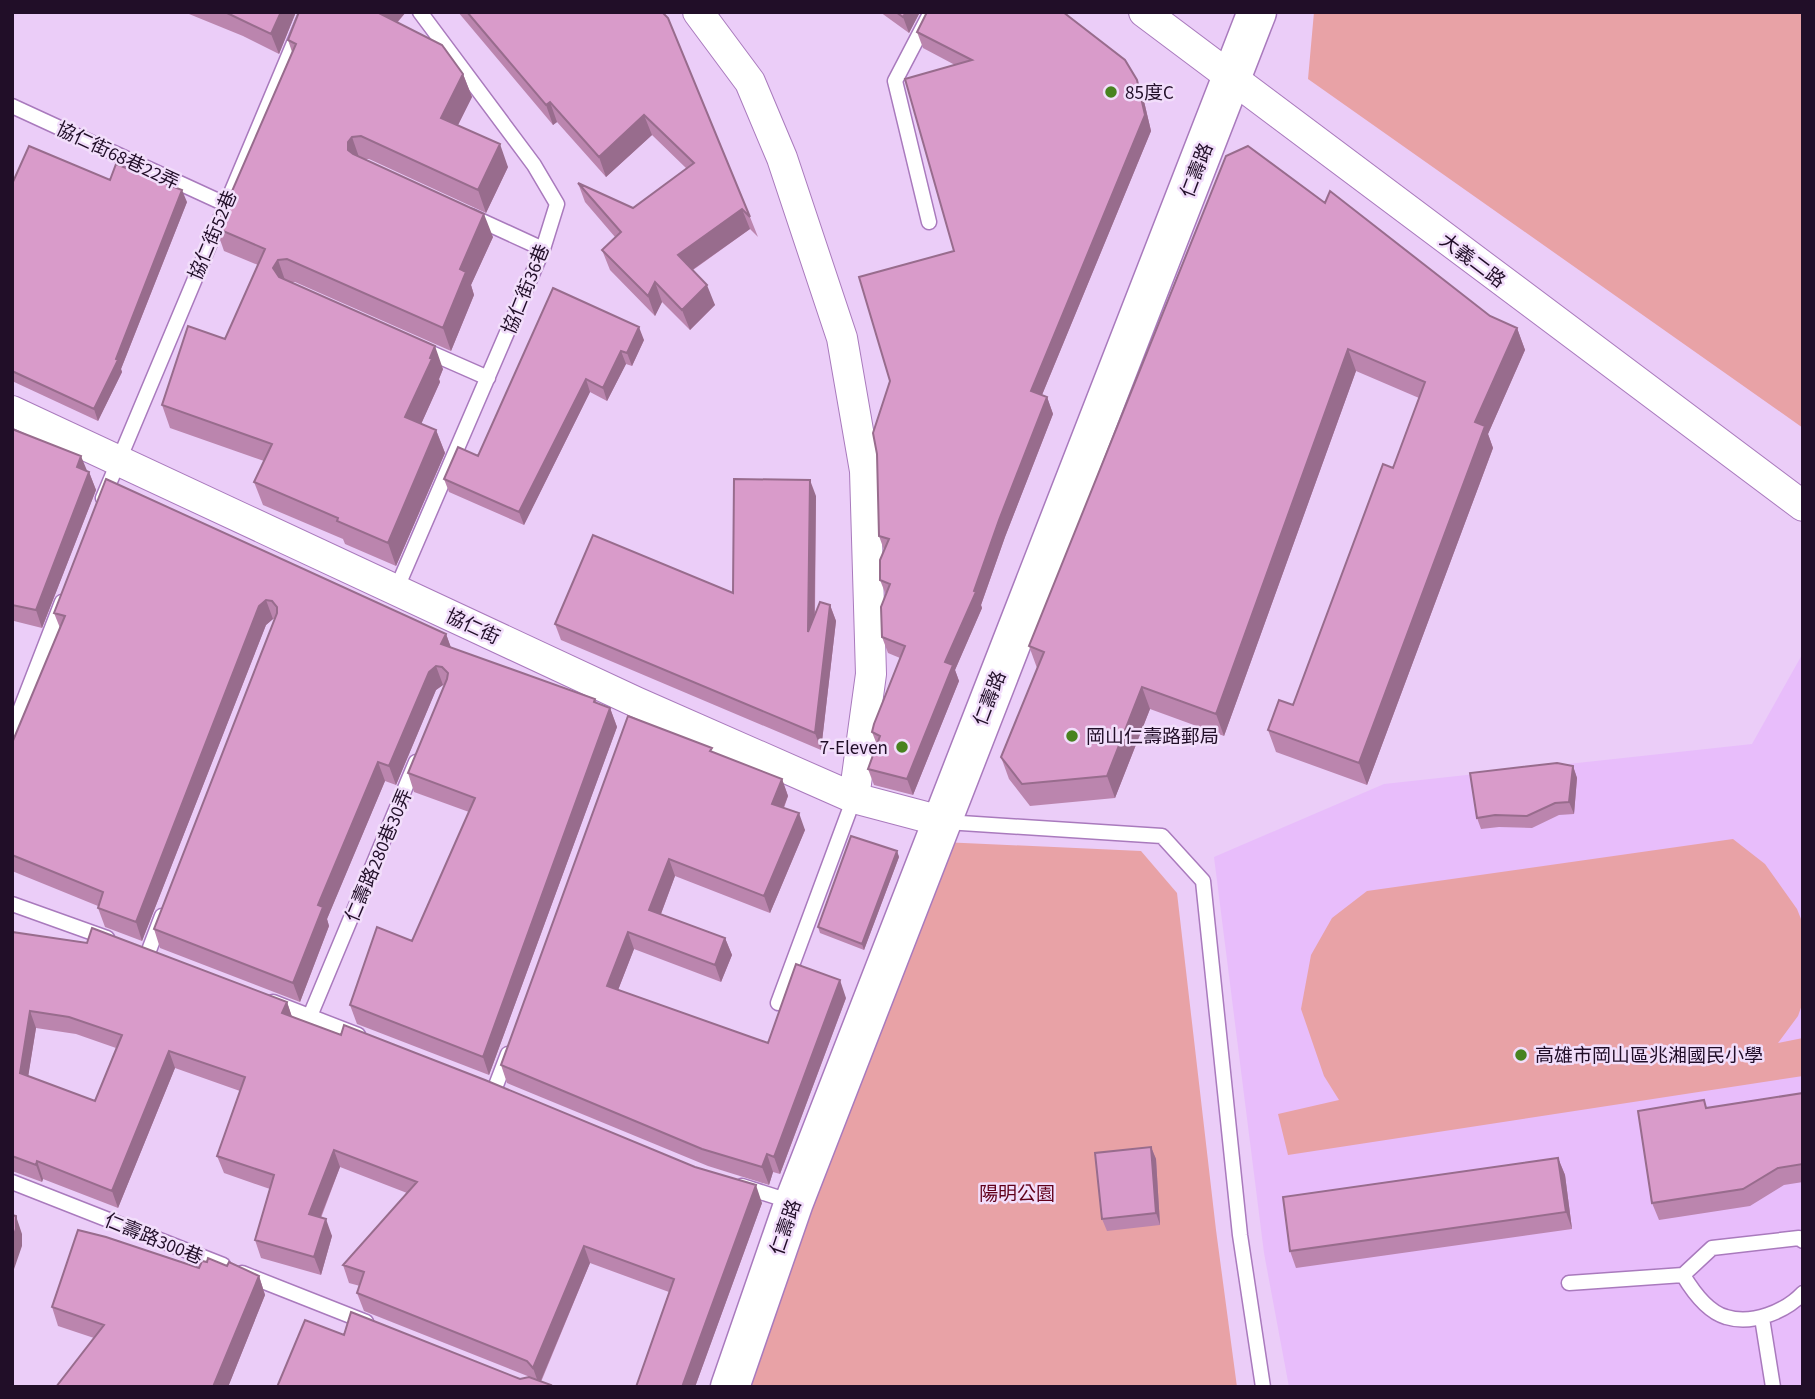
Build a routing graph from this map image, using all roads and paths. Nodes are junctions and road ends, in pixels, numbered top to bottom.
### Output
1 (307, 12) edge
2 (420, 12) edge
3 (698, 12) edge
4 (931, 12) edge
5 (1144, 12) edge
6 (1257, 12) edge
7 (1232, 80) junction
8 (12, 106) edge
9 (225, 204) junction
10 (454, 208) edge
11 (929, 222) dead end
12 (543, 249) junction
13 (414, 346) edge
14 (488, 378) junction
15 (12, 411) edge
16 (118, 459) junction
17 (1803, 506) edge
18 (98, 511) edge
19 (68, 589) edge
20 (396, 590) junction
21 (12, 731) edge
22 (423, 746) edge
23 (855, 798) junction
24 (941, 821) junction
25 (168, 901) edge
26 (12, 904) edge
27 (260, 997) edge
28 (778, 1003) dead end
29 (310, 1016) junction
30 (514, 1037) edge
31 (372, 1040) edge
32 (495, 1089) edge
33 (12, 1182) edge
34 (731, 1183) edge
35 (794, 1202) junction
36 (1803, 1241) edge
37 (1683, 1275) junction
38 (1569, 1283) dead end
39 (1803, 1293) edge
40 (1762, 1318) junction
41 (375, 1325) edge
42 (730, 1387) edge
43 (1262, 1387) edge
44 (1773, 1387) edge

1 - 9 lane, 協仁街52巷
2 - 12 lane, 協仁街36巷
3 - 23 street
4 - 11 lane
5 - 7 street, 大義二路
6 - 7 main road, 仁壽路
7 - 17 street, 大義二路
7 - 24 main road, 仁壽路
8 - 9 lane, 協仁街68巷22弄
9 - 16 lane, 協仁街52巷
10 - 12 lane
12 - 14 lane, 協仁街36巷
13 - 14 lane
14 - 20 lane, 協仁街36巷
15 - 16 street, 協仁街
16 - 18 lane, 協仁街52巷
16 - 20 street, 協仁街
19 - 21 lane
20 - 23 street, 協仁街
22 - 29 lane, 仁壽路280巷30弄
23 - 24 street, 協仁街
23 - 28 lane
24 - 35 main road, 仁壽路
24 - 43 lane
25 - 26 lane
27 - 29 lane
29 - 31 lane
30 - 32 lane
33 - 41 lane, 仁壽路300巷
34 - 35 lane
35 - 42 main road, 仁壽路
36 - 37 lane
37 - 38 lane
37 - 40 lane
39 - 40 lane
40 - 44 lane

